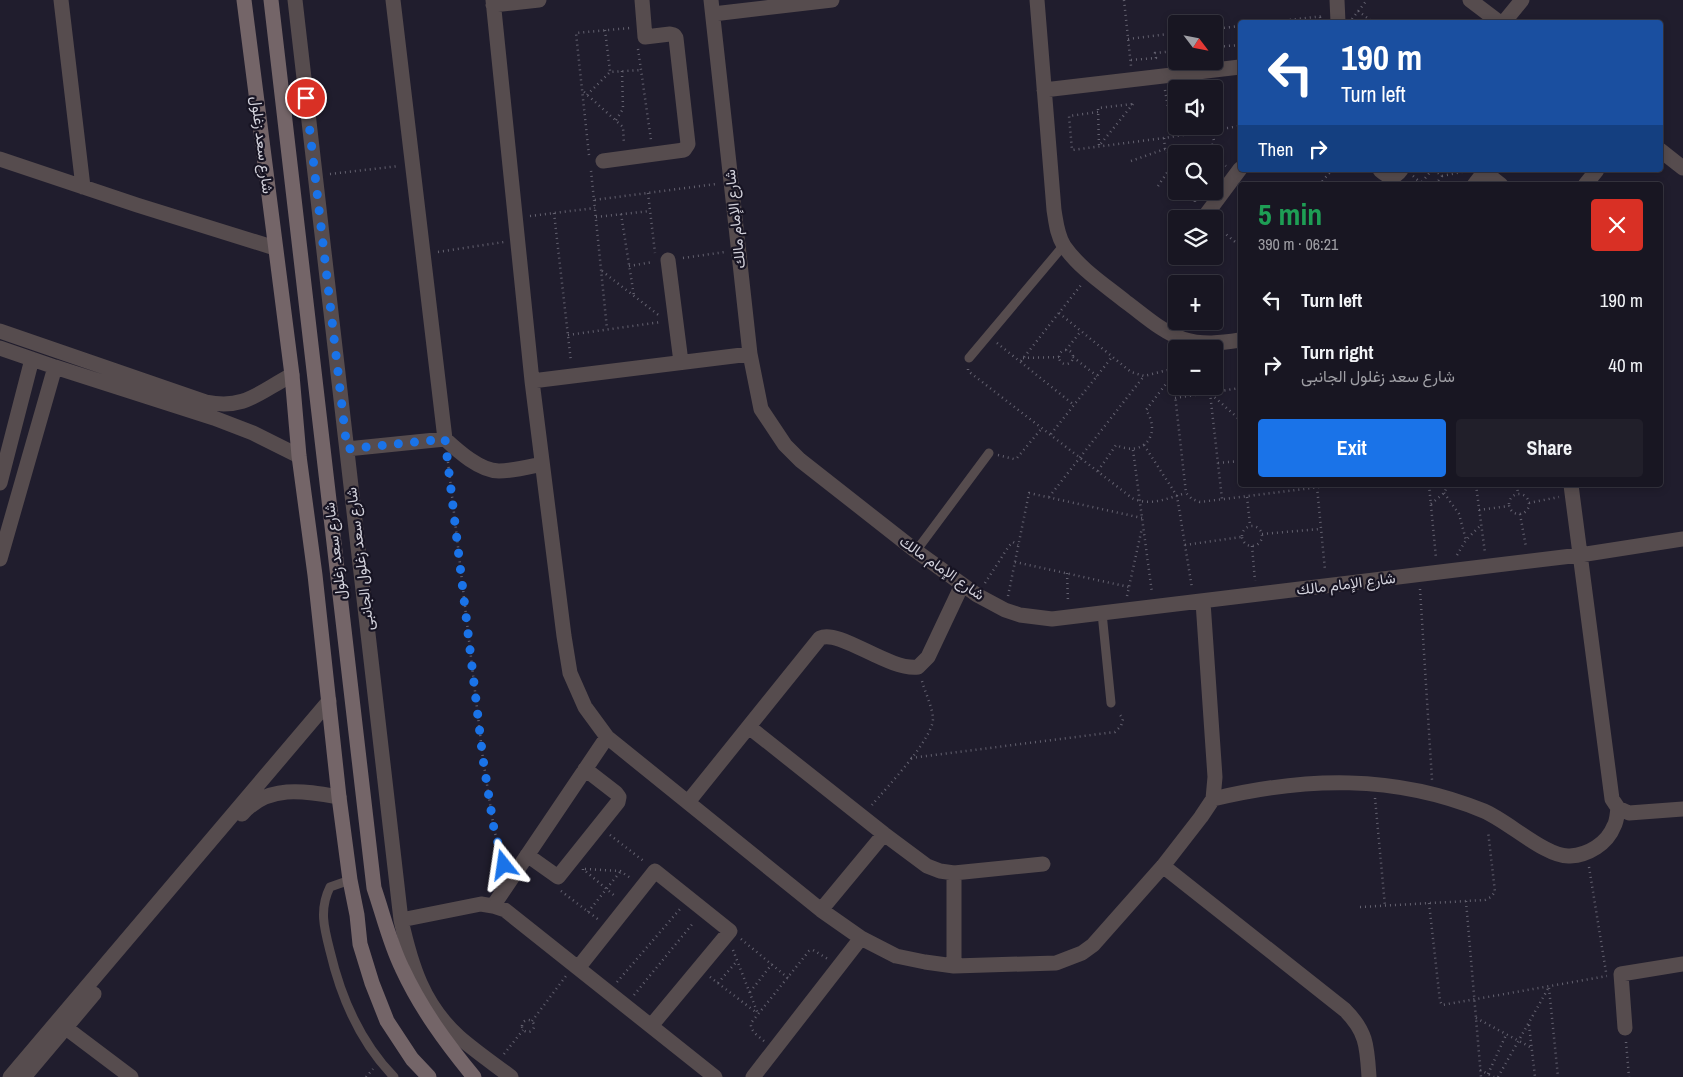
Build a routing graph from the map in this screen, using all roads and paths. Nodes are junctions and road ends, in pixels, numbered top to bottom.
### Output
1 (61, 0) edge
2 (244, 0) edge
3 (271, 0) edge
4 (295, 0) edge
5 (393, 0) edge
6 (539, 0) edge
7 (642, 0) edge
8 (832, 0) edge
9 (1037, 0) edge
10 (1124, 0) edge
11 (1367, 0) edge
12 (1470, 0) edge
13 (1522, 0) edge
14 (493, 2) edge
15 (712, 7) edge
16 (1358, 11) junction
17 (1341, 15) edge
18 (1320, 17) junction
19 (1290, 20) edge
20 (1321, 20) edge
21 (1369, 20) edge
22 (1496, 20) edge
23 (1506, 20) edge
24 (1238, 26) edge
25 (1223, 28) edge
26 (605, 30) junction
27 (644, 32) junction
28 (1168, 34) edge
29 (1128, 39) junction
30 (1238, 44) edge
31 (1223, 46) edge
32 (1168, 52) edge
33 (1131, 60) junction
34 (1238, 67) edge
35 (641, 70) junction
36 (622, 71) junction
37 (610, 72) junction
38 (1162, 76) junction
39 (1133, 79) junction
40 (1044, 90) junction
41 (582, 92) junction
42 (587, 95) junction
43 (1098, 112) junction
44 (616, 120) junction
45 (1238, 126) edge
46 (1223, 128) edge
47 (1180, 135) edge
48 (1173, 136) junction
49 (1164, 138) junction
50 (1099, 146) junction
51 (1165, 149) junction
52 (1168, 152) edge
53 (1663, 152) edge
54 (653, 154) junction
55 (625, 158) junction
56 (0, 159) edge
57 (603, 161) dead end
58 (1130, 161) dead end
59 (413, 164) junction
60 (1683, 168) edge
61 (1168, 172) edge
62 (1238, 172) edge
63 (1383, 172) edge
64 (1400, 172) edge
65 (1431, 172) edge
66 (1436, 172) edge
67 (1596, 172) edge
68 (1329, 173) edge
69 (1489, 174) edge
70 (315, 176) junction
71 (1442, 176) junction
72 (731, 182) junction
73 (1322, 182) edge
74 (1422, 182) edge
75 (1437, 182) edge
76 (1478, 182) edge
77 (1588, 182) edge
78 (1158, 186) dead end
79 (83, 187) junction
80 (648, 193) junction
81 (594, 200) junction
82 (595, 208) junction
83 (1215, 210) edge
84 (650, 211) junction
85 (554, 213) junction
86 (621, 214) junction
87 (596, 217) junction
88 (516, 218) junction
89 (1223, 232) edge
90 (518, 240) junction
91 (1238, 244) edge
92 (1064, 245) junction
93 (275, 248) junction
94 (423, 254) junction
95 (661, 257) joint
96 (601, 271) junction
97 (1090, 274) junction
98 (634, 296) junction
99 (1059, 313) junction
100 (607, 329) junction
101 (0, 331) edge
102 (1081, 331) junction
103 (1168, 332) junction
104 (568, 335) junction
105 (988, 335) junction
106 (1169, 340) edge
107 (1238, 340) edge
108 (0, 348) edge
109 (1066, 350) junction
110 (750, 354) junction
111 (1059, 357) junction
112 (1073, 357) junction
113 (1112, 357) junction
114 (969, 358) joint
115 (32, 359) junction
116 (1022, 360) junction
117 (681, 362) junction
118 (55, 367) junction
119 (1168, 370) edge
120 (292, 376) junction
121 (572, 376) junction
122 (1097, 376) junction
123 (1144, 376) junction
124 (532, 381) junction
125 (1168, 382) edge
126 (1238, 388) edge
127 (1223, 391) edge
128 (1176, 395) edge
129 (1196, 395) edge
130 (1210, 395) edge
131 (1212, 395) edge
132 (1176, 398) junction
133 (1074, 405) junction
134 (1238, 417) edge
135 (1042, 428) junction
136 (1051, 434) junction
137 (445, 439) junction
138 (1144, 445) junction
139 (347, 449) junction
140 (1133, 450) junction
141 (989, 453) joint
142 (299, 456) junction
143 (1080, 457) junction
144 (1238, 461) edge
145 (1218, 463) junction
146 (542, 464) junction
147 (1098, 471) junction
148 (0, 483) edge
149 (1317, 487) joint
150 (1429, 487) edge
151 (1447, 487) edge
152 (1476, 487) edge
153 (1517, 487) edge
154 (1572, 490) edge
155 (1186, 493) junction
156 (1444, 493) junction
157 (1518, 495) junction
158 (1177, 496) junction
159 (1247, 496) junction
160 (1049, 497) junction
161 (1222, 499) junction
162 (1140, 502) junction
163 (1529, 503) junction
164 (1431, 504) junction
165 (1510, 506) junction
166 (1479, 510) junction
167 (1520, 514) junction
168 (1142, 518) junction
169 (1143, 524) junction
170 (1250, 525) junction
171 (1481, 525) junction
172 (1321, 529) junction
173 (1262, 534) junction
174 (1241, 537) junction
175 (1683, 539) edge
176 (1466, 540) junction
177 (1018, 545) junction
178 (1185, 545) junction
179 (1252, 546) junction
180 (916, 551) junction
181 (1580, 555) junction
182 (0, 559) edge
183 (1528, 561) junction
184 (1015, 562) junction
185 (1487, 566) junction
186 (1445, 571) junction
187 (337, 572) junction
188 (1068, 573) junction
189 (315, 575) junction
190 (1419, 575) junction
191 (962, 584) junction
192 (1327, 586) junction
193 (1129, 587) junction
194 (977, 595) junction
195 (1257, 595) junction
196 (1198, 602) junction
197 (1153, 607) junction
198 (1005, 610) junction
199 (1124, 610) junction
200 (1102, 613) junction
201 (1068, 617) junction
202 (918, 667) junction
203 (329, 701) junction
204 (1111, 703) joint
205 (749, 727) junction
206 (607, 737) junction
207 (911, 758) junction
208 (585, 769) junction
209 (1374, 784) junction
210 (1432, 794) junction
211 (339, 797) junction
212 (1213, 799) junction
213 (688, 802) junction
214 (1618, 808) junction
215 (1683, 809) edge
216 (1486, 812) junction
217 (862, 817) junction
218 (599, 826) junction
219 (884, 834) junction
220 (1587, 853) junction
221 (527, 855) junction
222 (1043, 864) dead end
223 (1163, 866) junction
224 (584, 869) junction
225 (620, 871) junction
226 (655, 871) junction
227 (954, 873) junction
228 (578, 875) dead end
229 (350, 880) junction
230 (563, 882) junction
231 (508, 883) junction
232 (642, 887) junction
233 (606, 889) junction
234 (563, 893) junction
235 (689, 898) junction
236 (1466, 900) junction
237 (1429, 903) junction
238 (493, 906) junction
239 (627, 906) junction
240 (1385, 906) junction
241 (1360, 907) dead end
242 (704, 910) junction
243 (822, 910) junction
244 (588, 912) junction
245 (401, 920) junction
246 (610, 928) junction
247 (729, 932) junction
248 (861, 938) junction
249 (737, 961) junction
250 (772, 964) junction
251 (1683, 964) edge
252 (576, 966) junction
253 (839, 966) junction
254 (954, 966) junction
255 (699, 968) junction
256 (1613, 975) junction
257 (788, 978) junction
258 (718, 983) junction
259 (1549, 987) junction
260 (609, 992) junction
261 (750, 992) junction
262 (1474, 1000) junction
263 (625, 1006) junction
264 (758, 1014) junction
265 (1476, 1018) junction
266 (532, 1021) junction
267 (1528, 1024) junction
268 (651, 1026) junction
269 (66, 1028) junction
270 (1625, 1028) joint
271 (523, 1030) junction
272 (1506, 1035) junction
273 (1518, 1041) junction
274 (1532, 1048) junction
275 (774, 1050) junction
276 (495, 1065) junction
277 (1480, 1070) junction
278 (1488, 1074) junction
279 (1558, 1076) edge
280 (10, 1077) edge
281 (24, 1077) edge
282 (131, 1077) edge
283 (394, 1077) edge
284 (429, 1077) edge
285 (474, 1077) edge
286 (511, 1077) edge
287 (716, 1077) edge
288 (753, 1077) edge
289 (1369, 1077) edge
290 (1481, 1077) edge
291 (1494, 1077) edge
292 (1498, 1077) edge
293 (1536, 1077) edge
294 (1553, 1077) edge
295 (1629, 1077) edge

1 - 79 street
2 - 93 main road, شارع سعد زغلول
3 - 187 main road, شارع سعد زغلول
4 - 70 street, شارع سعد زغلول الجانبى
5 - 59 street
6 - 14 street
7 - 27 street
8 - 15 street
9 - 40 street
10 - 29 path
11 - 16 path
12 - 22 street
13 - 23 street
14 - 88 street
15 - 72 street, شارع الإمام مالك
16 - 17 path
16 - 21 path
17 - 18 path
18 - 19 path
18 - 20 path
24 - 25 path
26 - 27 path
26 - 37 path
26 - 41 path
27 - 35 path
27 - 54 street
28 - 29 path
29 - 33 path
30 - 31 path
32 - 33 path
33 - 39 path
34 - 38 street
35 - 36 path
35 - 54 path
36 - 37 path
36 - 44 path
37 - 42 path
38 - 39 street
38 - 48 path
39 - 40 street
40 - 92 street
41 - 42 path
41 - 81 path
42 - 44 path
43 - 50 path
43 - 50 path
43 - 50 path
44 - 55 path
45 - 46 path
47 - 48 path
48 - 49 path
49 - 50 path
49 - 51 path
51 - 52 path
51 - 58 path
53 - 60 street
54 - 55 street
55 - 57 street
56 - 79 street
59 - 70 path
59 - 94 street
61 - 78 path
62 - 83 street
63 - 64 street
65 - 74 path
66 - 71 path
67 - 77 street
68 - 73 path
69 - 71 path
69 - 76 street
70 - 139 street, شارع سعد زغلول الجانبى
71 - 75 path
72 - 80 path
72 - 110 street, شارع الإمام مالك
79 - 93 street
80 - 81 path
80 - 84 path
81 - 82 path
82 - 85 path
82 - 87 path
84 - 86 path
84 - 95 path
85 - 88 path
85 - 104 path
86 - 87 path
86 - 98 path
87 - 96 path
88 - 90 street
89 - 91 path
90 - 94 path
90 - 124 street
92 - 97 street
92 - 105 lane
93 - 120 main road, شارع سعد زغلول
94 - 137 street
95 - 117 street
96 - 98 path
96 - 100 path
97 - 99 path
97 - 103 street
98 - 100 path
99 - 102 path
99 - 116 path
100 - 104 path
101 - 120 street
102 - 109 path
102 - 113 path
103 - 106 path
103 - 107 street
104 - 121 path
105 - 114 lane
105 - 116 path
108 - 115 street
109 - 111 path
109 - 112 path
110 - 117 street
110 - 180 street, شارع الإمام مالك
111 - 112 path
111 - 116 path
112 - 122 path
113 - 122 path
113 - 123 path
114 - 135 path
115 - 118 street
115 - 148 street
116 - 133 path
117 - 121 street
118 - 142 street
118 - 182 street
119 - 123 path
120 - 142 main road, شارع سعد زغلول
121 - 124 street
122 - 133 path
123 - 143 path
124 - 146 street
125 - 138 path
126 - 127 path
128 - 132 path
129 - 132 path
130 - 145 path
131 - 134 path
132 - 155 path
133 - 136 path
135 - 136 path
135 - 141 path
136 - 143 path
137 - 139 street
137 - 146 street
137 - 231 path
138 - 140 path
138 - 158 path
139 - 245 street, شارع سعد زغلول الجانبى
140 - 147 path
140 - 162 path
141 - 180 lane
142 - 189 main road, شارع سعد زغلول
143 - 147 path
143 - 160 path
144 - 145 path
145 - 161 path
146 - 206 street
147 - 162 path
149 - 159 path
149 - 172 path
150 - 164 path
151 - 156 path
152 - 166 path
153 - 157 path
154 - 163 path
154 - 181 street
155 - 158 path
155 - 161 path
156 - 164 path
156 - 176 path
157 - 163 path
157 - 165 path
158 - 162 path
158 - 178 path
159 - 161 path
159 - 170 path
160 - 168 path
160 - 177 path
162 - 168 path
163 - 167 path
164 - 186 path
165 - 166 path
165 - 167 path
166 - 171 path
167 - 183 path
168 - 169 path
169 - 193 path
169 - 197 path
170 - 173 path
170 - 174 path
171 - 176 path
171 - 185 path
172 - 173 path
172 - 192 path
173 - 179 path
174 - 178 path
174 - 179 path
175 - 181 street, شارع الإمام مالك
176 - 186 path
177 - 184 path
177 - 194 path
178 - 196 path
179 - 195 path
180 - 191 street, شارع الإمام مالك
181 - 183 street, شارع الإمام مالك
181 - 214 street
183 - 185 street, شارع الإمام مالك
184 - 188 path
184 - 198 path
185 - 186 street, شارع الإمام مالك
186 - 190 street, شارع الإمام مالك
187 - 189 main road
187 - 285 main road, شارع سعد زغلول
188 - 193 path
188 - 201 path
189 - 203 main road, شارع سعد زغلول
190 - 192 street, شارع الإمام مالك
190 - 210 path
191 - 194 street, شارع الإمام مالك
191 - 202 street
192 - 195 street, شارع الإمام مالك
193 - 199 path
194 - 198 street, شارع الإمام مالك
195 - 196 street, شارع الإمام مالك
196 - 197 street, شارع الإمام مالك
196 - 212 street
197 - 199 street, شارع الإمام مالك
198 - 201 street, شارع الإمام مالك
199 - 200 street, شارع الإمام مالك
200 - 201 street, شارع الإمام مالك
200 - 204 lane
202 - 205 street
202 - 207 path
203 - 211 main road, شارع سعد زغلول
203 - 280 street
204 - 207 path
205 - 213 street
205 - 217 street
206 - 208 street
206 - 213 street
207 - 217 path
208 - 218 street
208 - 221 street
209 - 210 street
209 - 212 street
209 - 240 path
210 - 216 street
211 - 229 main road, شارع سعد زغلول
211 - 269 street
212 - 223 street
213 - 243 street
214 - 215 street
214 - 220 street
216 - 220 street
216 - 236 path
217 - 219 street
218 - 226 path
218 - 230 street
219 - 227 street
219 - 243 street
220 - 256 path
221 - 230 street
221 - 231 street
222 - 227 street
223 - 254 street
223 - 289 street
224 - 225 path
224 - 228 path
224 - 233 path
225 - 232 path
225 - 233 path
226 - 232 street
226 - 235 street
227 - 254 street
229 - 283 lane
229 - 284 main road, شارع سعد زغلول
230 - 234 path
230 - 234 path
231 - 238 street
232 - 239 street
233 - 239 path
233 - 244 path
234 - 244 path
235 - 242 street
235 - 260 path
236 - 237 path
236 - 262 path
237 - 240 path
237 - 262 path
238 - 245 street
238 - 252 street
239 - 246 street
240 - 241 path
242 - 247 street
242 - 263 path
243 - 248 street
244 - 246 path
245 - 276 street, شارع سعد زغلول الجانبى
246 - 252 street
247 - 249 path
247 - 250 path
247 - 255 street
248 - 253 street
248 - 254 street
249 - 258 path
249 - 261 path
250 - 257 path
250 - 261 path
251 - 256 street
252 - 260 street
252 - 266 path
253 - 257 path
253 - 275 street
255 - 258 path
255 - 268 street
256 - 259 path
256 - 270 street
257 - 264 path
258 - 264 path
259 - 262 path
259 - 267 path
259 - 279 path
260 - 263 street
261 - 264 path
262 - 265 path
263 - 268 street
264 - 275 path
265 - 272 path
265 - 277 path
266 - 271 path
266 - 271 path
267 - 273 path
267 - 274 path
268 - 287 street
269 - 281 street
269 - 282 street
270 - 295 path
271 - 276 path
272 - 273 path
272 - 278 path
273 - 274 path
273 - 292 path
274 - 293 path
275 - 288 street
276 - 286 street, شارع سعد زغلول الجانبى
277 - 278 path
277 - 290 path
278 - 291 path
279 - 294 path

